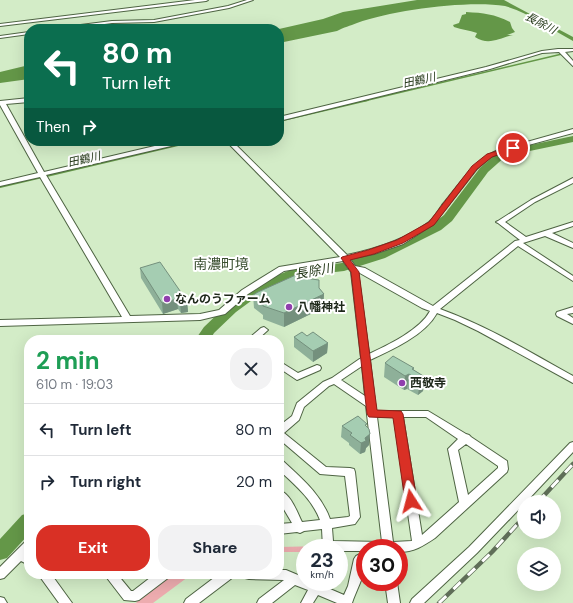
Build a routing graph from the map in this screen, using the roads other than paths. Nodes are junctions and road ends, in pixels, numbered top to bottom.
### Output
1 (157, 0) edge
2 (206, 0) edge
3 (252, 0) edge
4 (168, 5) junction
5 (0, 24) edge
6 (96, 24) edge
7 (24, 34) edge
8 (0, 37) edge
9 (558, 47) dead end
10 (571, 50) edge
11 (573, 64) edge
12 (24, 101) edge
13 (1, 103) edge
14 (284, 117) edge
15 (573, 131) edge
16 (24, 143) edge
17 (26, 146) edge
18 (164, 146) edge
19 (234, 146) edge
20 (43, 176) junction
21 (573, 180) edge
22 (0, 184) edge
23 (573, 224) edge
24 (545, 233) junction
25 (521, 242) junction
26 (573, 246) edge
27 (350, 264) junction
28 (573, 280) edge
29 (435, 309) junction
30 (573, 310) edge
31 (128, 320) junction
32 (573, 321) edge
33 (0, 323) edge
34 (264, 330) dead end
35 (258, 335) edge
36 (365, 359) junction
37 (284, 368) edge
38 (317, 368) dead end
39 (335, 380) junction
40 (573, 380) edge
41 (372, 409) junction
42 (398, 414) junction
43 (284, 429) edge
44 (284, 437) edge
45 (466, 438) junction
46 (573, 446) edge
47 (284, 469) edge
48 (284, 499) edge
49 (465, 504) junction
50 (326, 523) junction
51 (300, 528) junction
52 (284, 529) edge
53 (327, 539) edge
54 (387, 539) edge
55 (418, 544) junction
56 (408, 547) edge
57 (24, 557) edge
58 (0, 574) edge
59 (284, 575) edge
60 (356, 577) edge
61 (295, 578) joint
62 (48, 579) edge
63 (114, 579) edge
64 (157, 579) edge
65 (221, 579) edge
66 (314, 591) edge
67 (328, 591) edge
68 (392, 591) edge
69 (346, 602) edge
70 (66, 603) edge
71 (190, 603) edge
72 (263, 603) edge
73 (307, 603) edge
74 (394, 603) edge
75 (416, 603) edge

1 - 4 street
2 - 4 street
3 - 6 street
4 - 5 street
7 - 8 street
9 - 11 street
10 - 14 street
12 - 13 street
13 - 16 street
15 - 27 street
17 - 20 street
18 - 20 street
19 - 27 street
20 - 22 street
20 - 31 street
21 - 25 street
23 - 24 street
24 - 25 street
24 - 26 street
25 - 28 street
25 - 29 street
27 - 29 street
27 - 31 street
27 - 36 street
29 - 36 street
29 - 40 street
30 - 32 street
31 - 33 street
34 - 35 street
36 - 39 street
36 - 41 street
37 - 38 street
39 - 41 street
39 - 43 street
41 - 42 street
41 - 54 street
42 - 45 street
42 - 55 street
44 - 50 street
45 - 49 street
45 - 49 street
46 - 75 street
47 - 50 street
48 - 51 street
49 - 55 street
50 - 51 street
50 - 53 street
51 - 52 street
55 - 56 street
57 - 58 street
59 - 61 street
60 - 69 street
61 - 72 street
62 - 70 street
63 - 64 street
65 - 71 street
66 - 73 street
67 - 69 street
68 - 74 street

